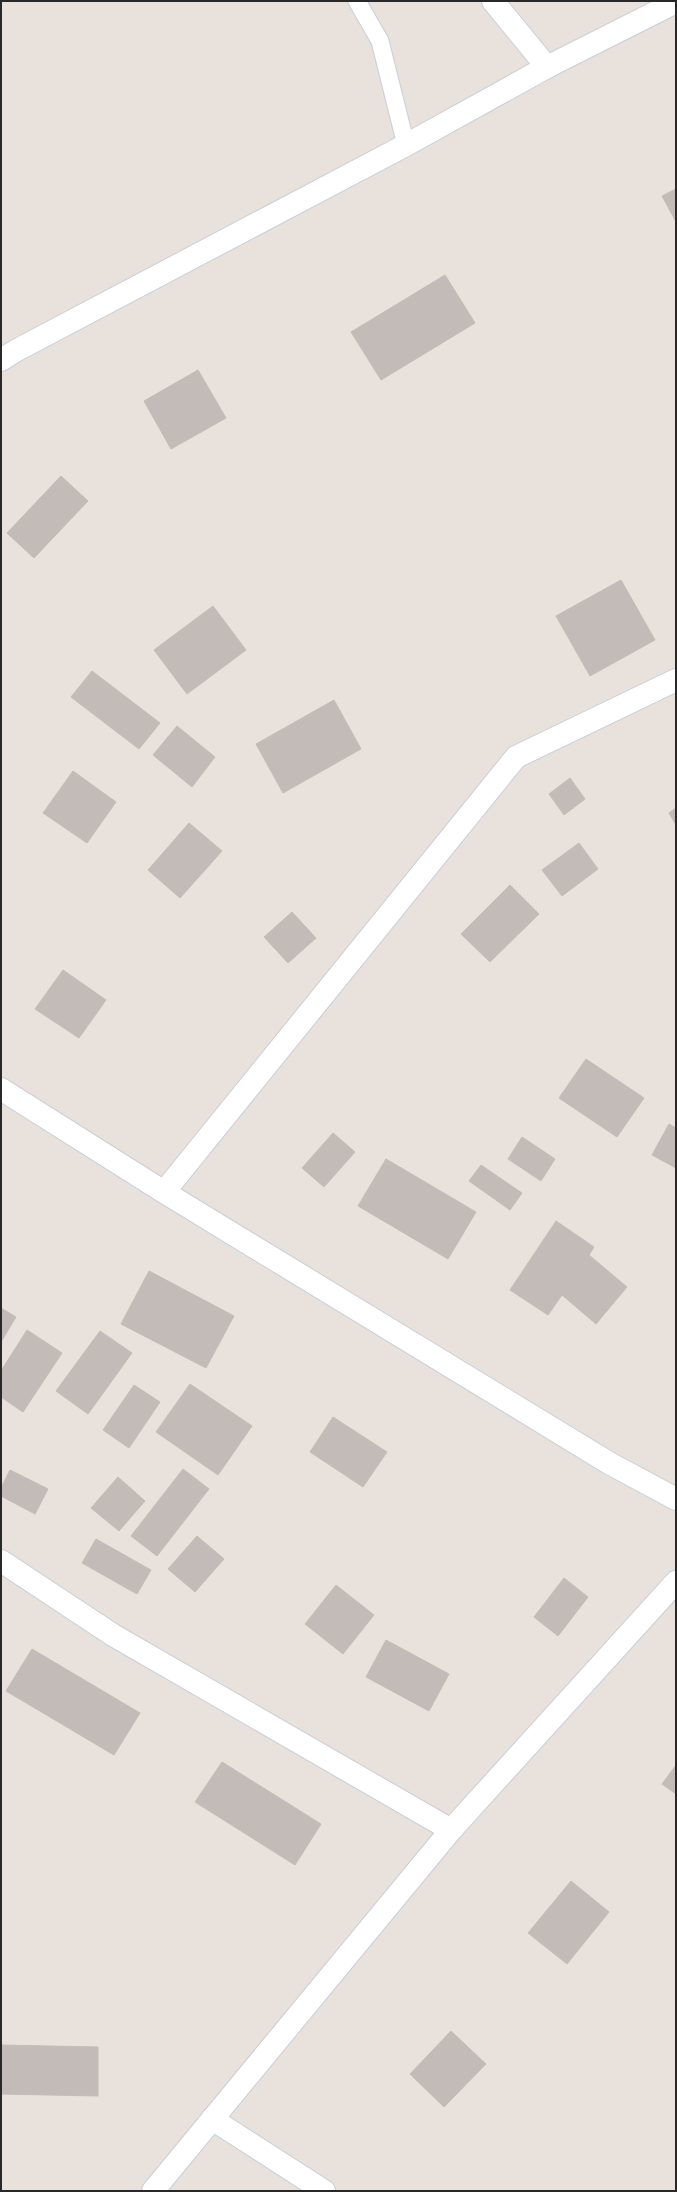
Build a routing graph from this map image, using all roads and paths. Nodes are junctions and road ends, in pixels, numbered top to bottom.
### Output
1 (357, 1) edge
2 (492, 1) edge
3 (676, 2) edge
4 (548, 67) junction
5 (406, 145) junction
6 (1, 360) edge
7 (676, 680) edge
8 (1, 1089) edge
9 (164, 1192) junction
10 (676, 1499) edge
11 (1, 1561) edge
12 (676, 1582) edge
13 (451, 1830) junction
14 (212, 2119) junction
15 (153, 2191) edge
16 (324, 2191) edge

1 - 5 lane
2 - 4 street
3 - 4 street
4 - 5 street
5 - 6 street
7 - 9 street
8 - 9 street
9 - 10 street
11 - 13 street
12 - 13 street
13 - 14 street
14 - 15 street
14 - 16 street

